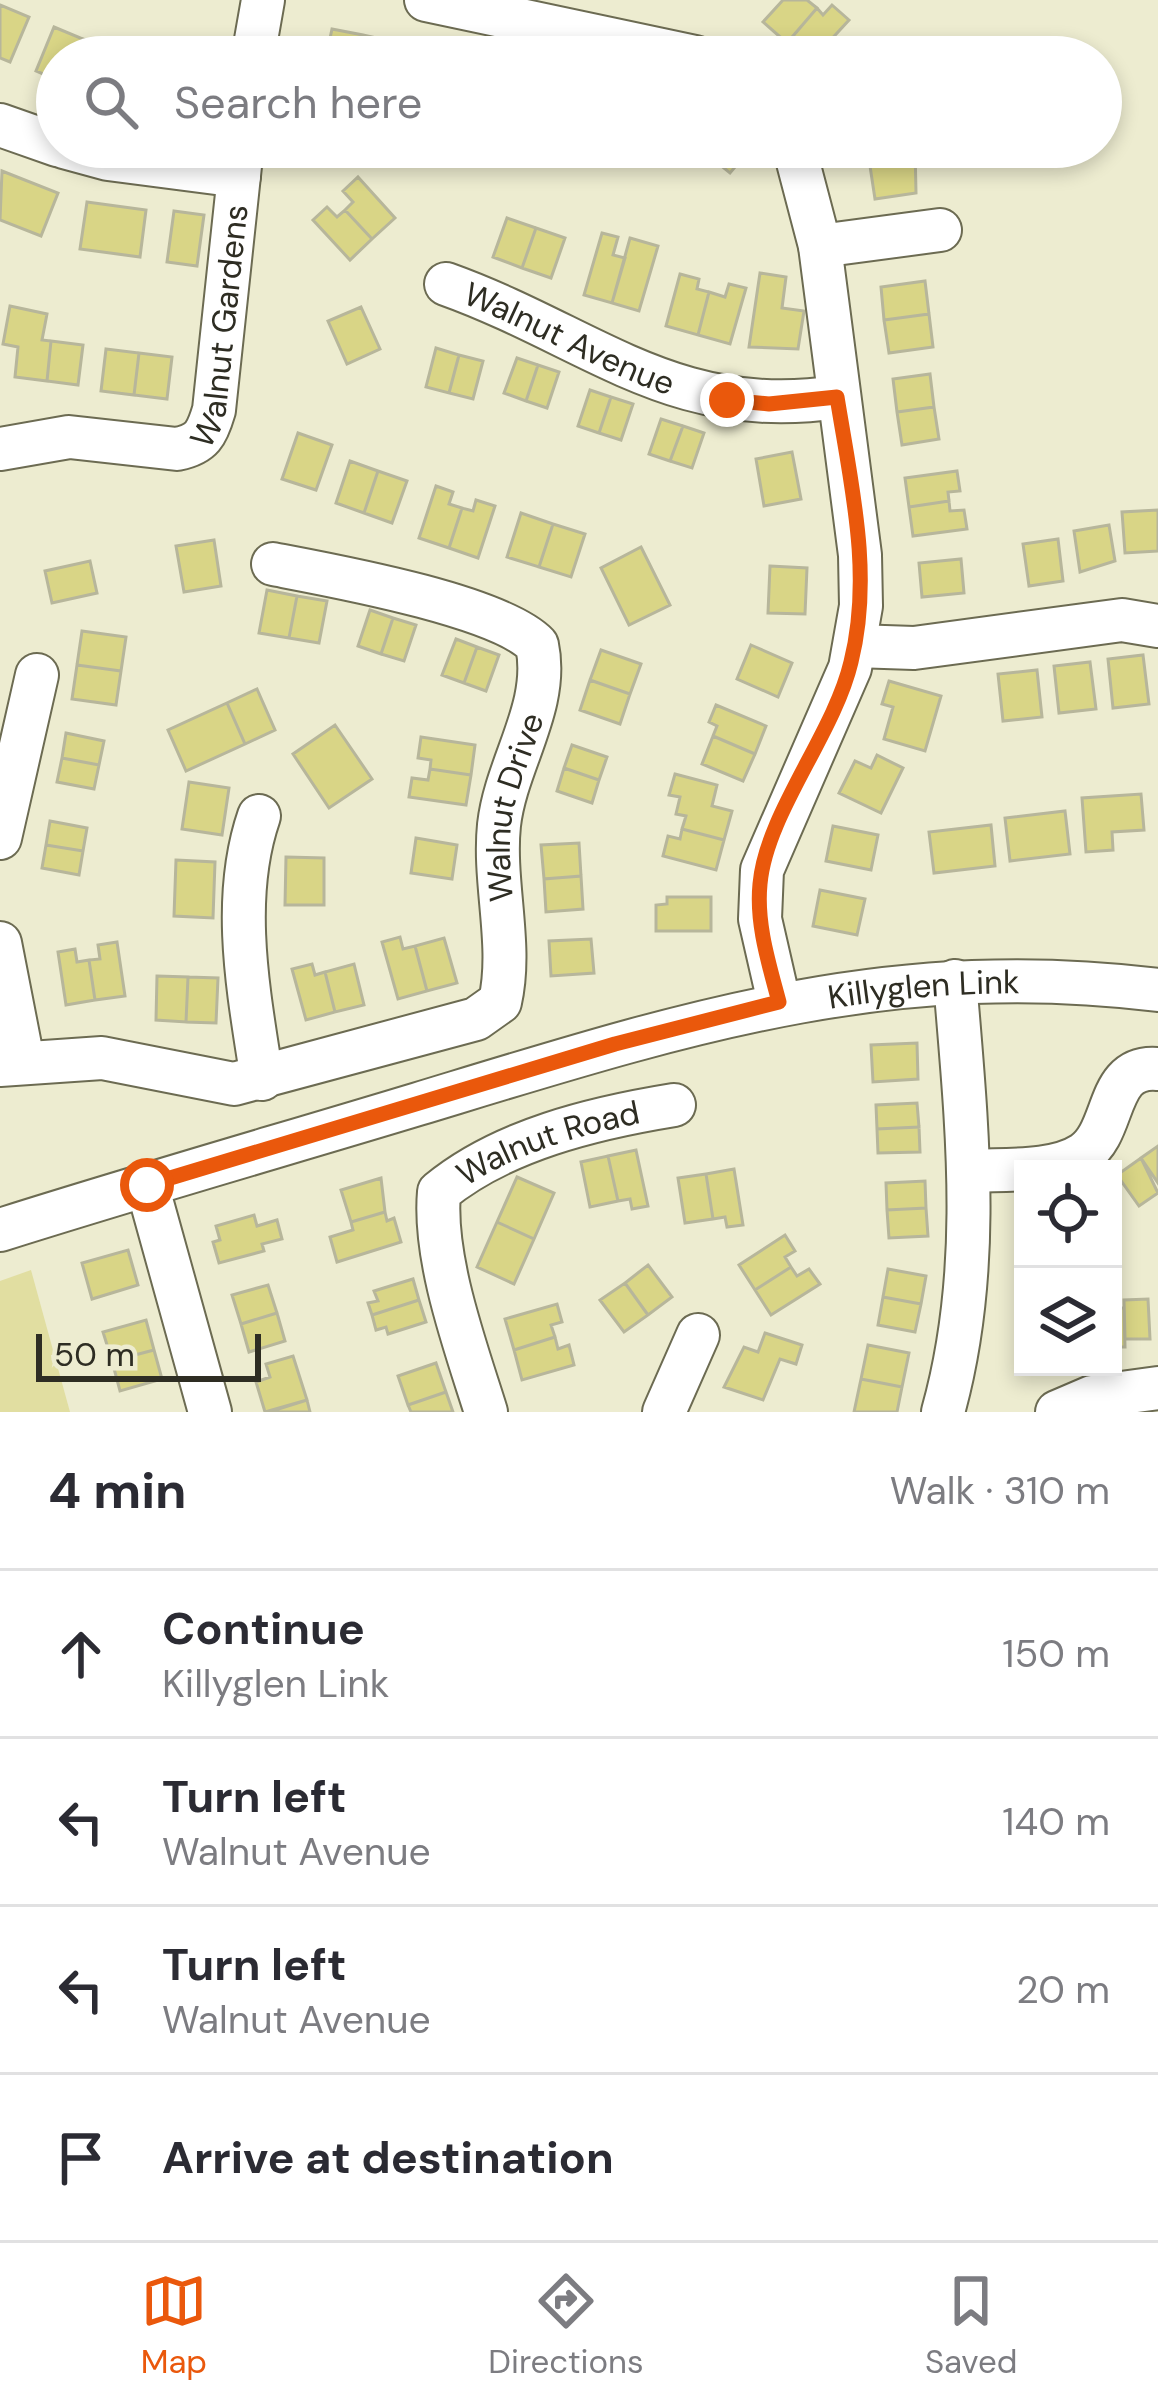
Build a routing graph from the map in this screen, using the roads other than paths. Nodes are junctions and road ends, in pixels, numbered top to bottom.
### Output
1 (263, 0) edge
2 (426, 0) edge
3 (257, 36) edge
4 (596, 36) edge
5 (0, 125) edge
6 (36, 138) edge
7 (240, 168) edge
8 (800, 168) edge
9 (940, 230) dead end
10 (820, 246) junction
11 (446, 284) dead end
12 (837, 397) junction
13 (0, 449) edge
14 (273, 564) dead end
15 (1158, 626) edge
16 (855, 646) junction
17 (37, 675) dead end
18 (259, 816) dead end
19 (0, 838) edge
20 (0, 943) edge
21 (955, 981) junction
22 (1158, 990) edge
23 (779, 1002) junction
24 (12, 1063) edge
25 (1158, 1069) edge
26 (262, 1079) junction
27 (674, 1105) dead end
28 (970, 1171) junction
29 (147, 1185) junction
30 (0, 1230) edge
31 (698, 1335) dead end
32 (1138, 1398) edge
33 (210, 1412) edge
34 (486, 1412) edge
35 (664, 1412) edge
36 (943, 1412) edge
37 (1058, 1412) edge

1 - 3 street
2 - 4 street
5 - 6 street
7 - 13 street, Walnut Gardens
8 - 10 street
9 - 10 street
10 - 12 street
11 - 12 street, Walnut Avenue
12 - 16 street
14 - 26 street, Walnut Drive
15 - 16 street
16 - 23 street
17 - 19 street
18 - 26 street
20 - 24 street, Walnut Drive
21 - 22 street, Killyglen Link
21 - 23 street, Killyglen Link
21 - 28 street
23 - 29 street, Killyglen Link
24 - 26 street, Walnut Drive
25 - 28 street
27 - 34 street, Walnut Road
28 - 36 street
29 - 30 street, Killyglen Link
29 - 33 street
31 - 35 street
32 - 37 street

